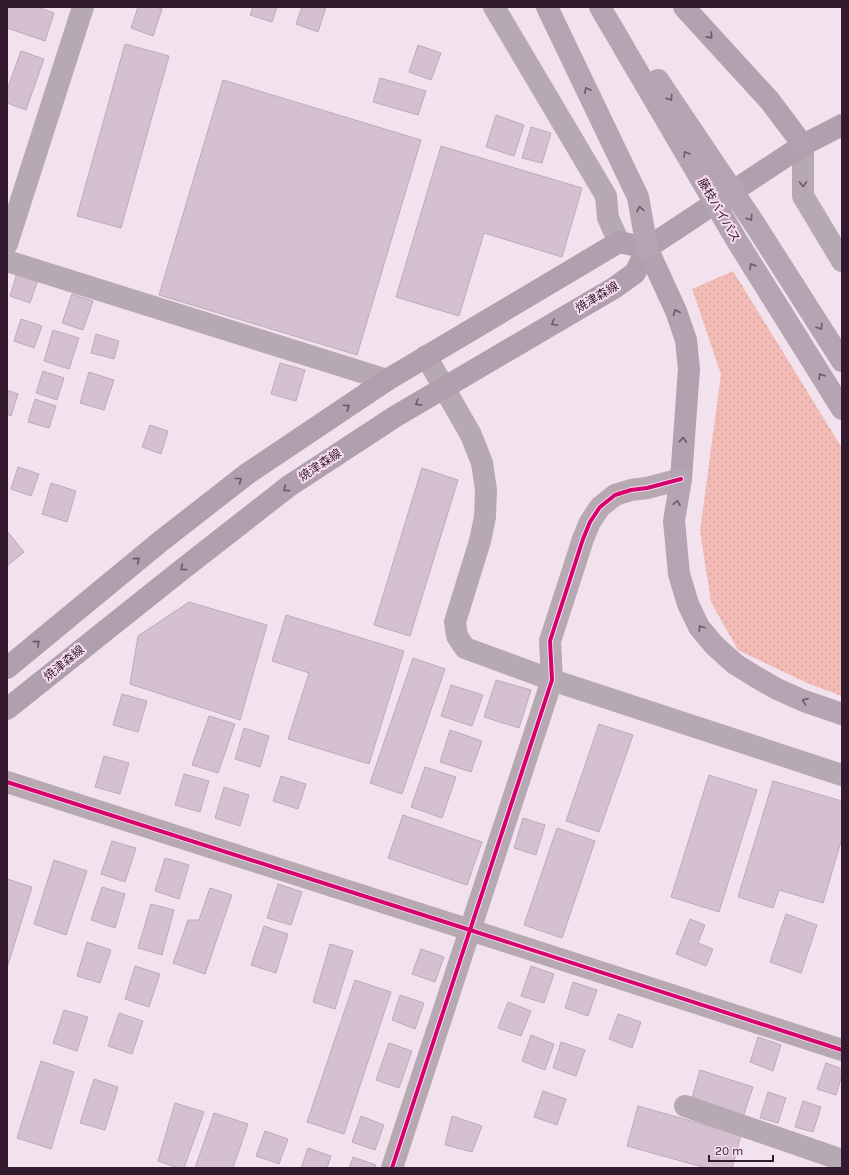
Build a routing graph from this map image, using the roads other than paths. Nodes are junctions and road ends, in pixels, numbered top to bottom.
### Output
1 (83, 7) edge
2 (494, 7) edge
3 (547, 7) edge
4 (600, 7) edge
5 (610, 7) edge
6 (684, 7) edge
7 (842, 124) edge
8 (803, 145) junction
9 (619, 242) junction
10 (7, 244) edge
11 (647, 248) junction
12 (7, 261) edge
13 (842, 261) edge
14 (426, 356) junction
15 (842, 362) edge
16 (387, 380) junction
17 (443, 388) junction
18 (842, 410) edge
19 (681, 479) junction
20 (7, 668) edge
21 (552, 680) junction
22 (7, 709) edge
23 (842, 714) edge
24 (842, 775) edge
25 (7, 782) edge
26 (470, 930) junction
27 (842, 1050) edge
28 (685, 1106) dead end
29 (836, 1162) edge
30 (392, 1168) edge

1 - 10 street
2 - 9 street
11 -> 3 highway
18 -> 4 highway, 藤枝バイパス, bridge
5 -> 15 highway, 藤枝バイパス, bridge
6 -> 8 highway
7 - 8 main road
8 - 11 main road
8 -> 13 street
9 - 11 main road
9 - 14 main road
11 -> 17 main road, 焼津森線
19 -> 11 highway
12 - 16 street
14 - 16 main road
14 - 17 street
20 -> 16 main road
17 - 21 street
17 -> 22 main road, 焼津森線
19 - 21 street
23 -> 19 highway
21 - 24 street
21 - 26 street
25 - 26 street
26 - 27 street
26 - 30 street
28 - 29 street

